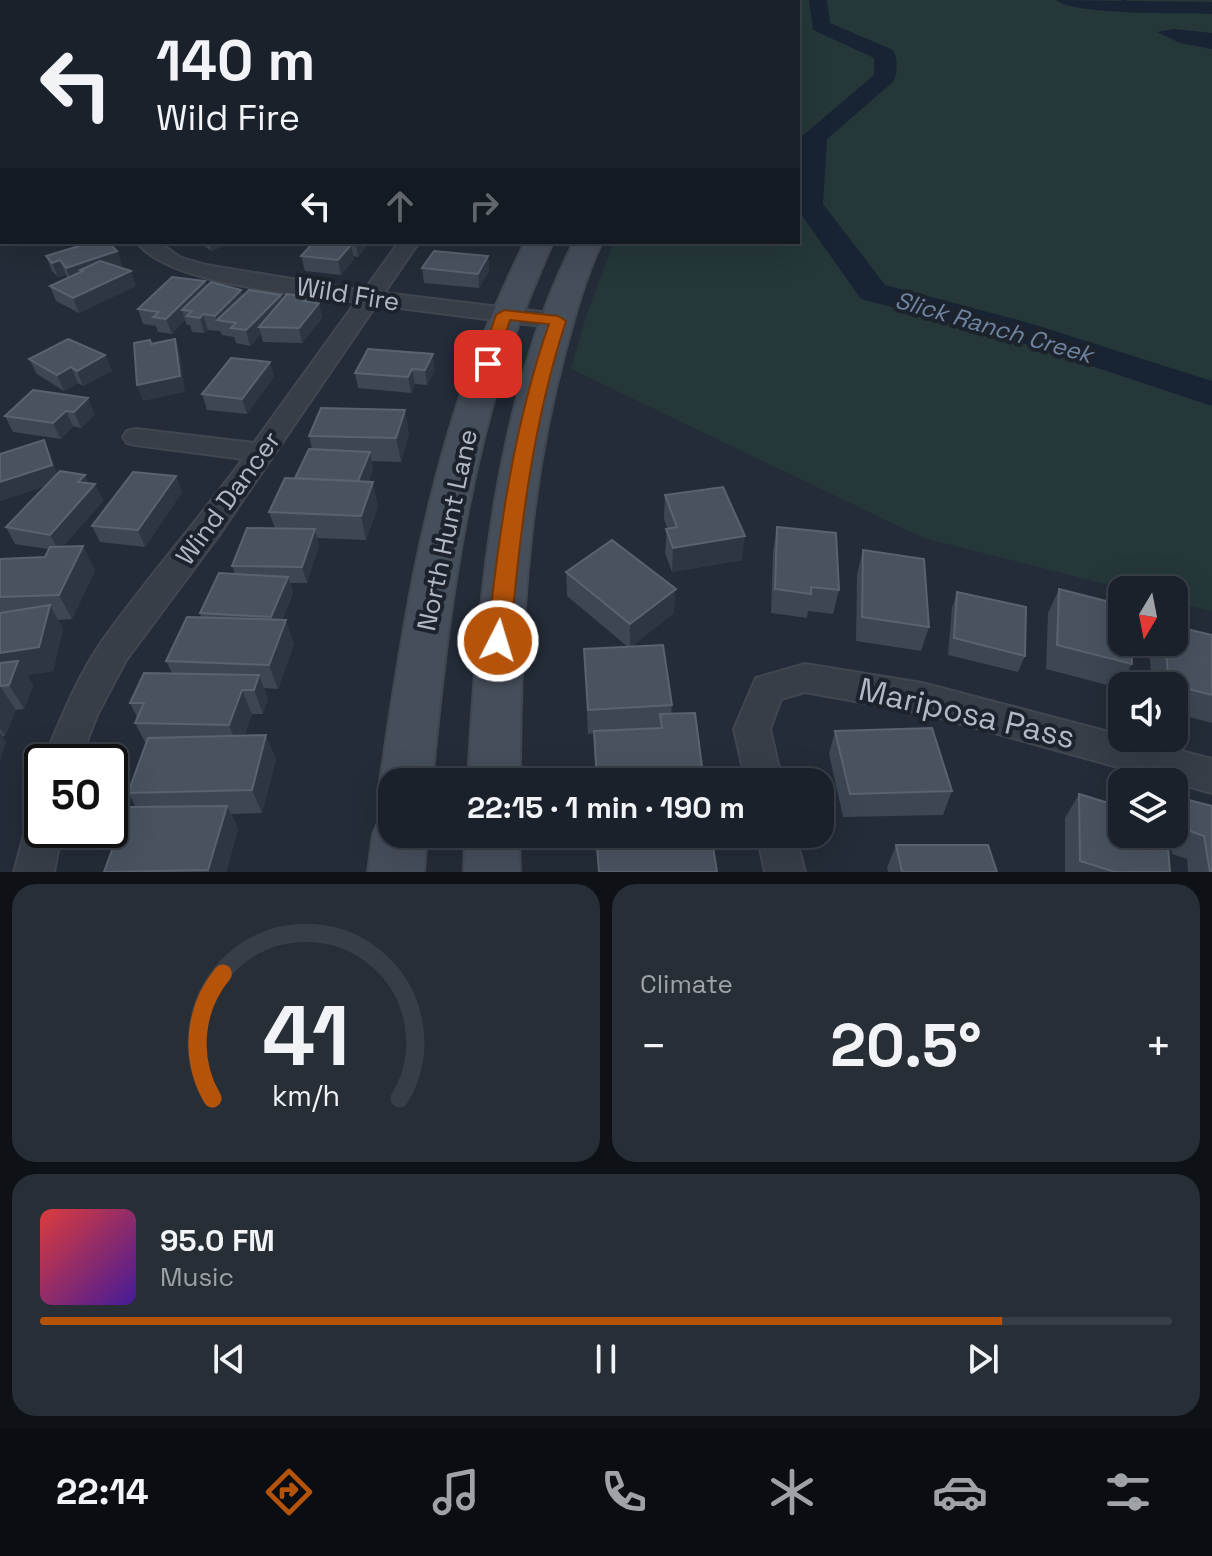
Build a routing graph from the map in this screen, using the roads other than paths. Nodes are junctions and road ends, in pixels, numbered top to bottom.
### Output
1 (149, 244) edge
2 (408, 244) edge
3 (538, 244) edge
4 (587, 244) edge
5 (368, 298) junction
6 (504, 315) junction
7 (558, 321) junction
8 (136, 437) dead end
9 (262, 453) junction
10 (68, 744) edge
11 (408, 768) edge
12 (494, 768) edge
13 (761, 768) edge
14 (1212, 776) edge
15 (39, 848) edge
16 (399, 848) edge
17 (492, 848) edge
18 (779, 848) edge
19 (34, 872) edge
20 (396, 872) edge
21 (492, 872) edge
22 (785, 872) edge

1 - 5 street, Wild Fire
2 - 5 street, Wind Dancer
3 - 6 main road, North Hunt Lane
4 - 7 main road
5 - 6 street, Wild Fire
5 - 9 street, Wind Dancer
6 - 7 street, Wild Fire
6 - 11 main road, North Hunt Lane
7 - 12 main road
8 - 9 street
9 - 10 street, Wind Dancer
13 - 14 street, Mariposa Pass
15 - 19 street
16 - 20 main road
17 - 21 main road
18 - 22 street

